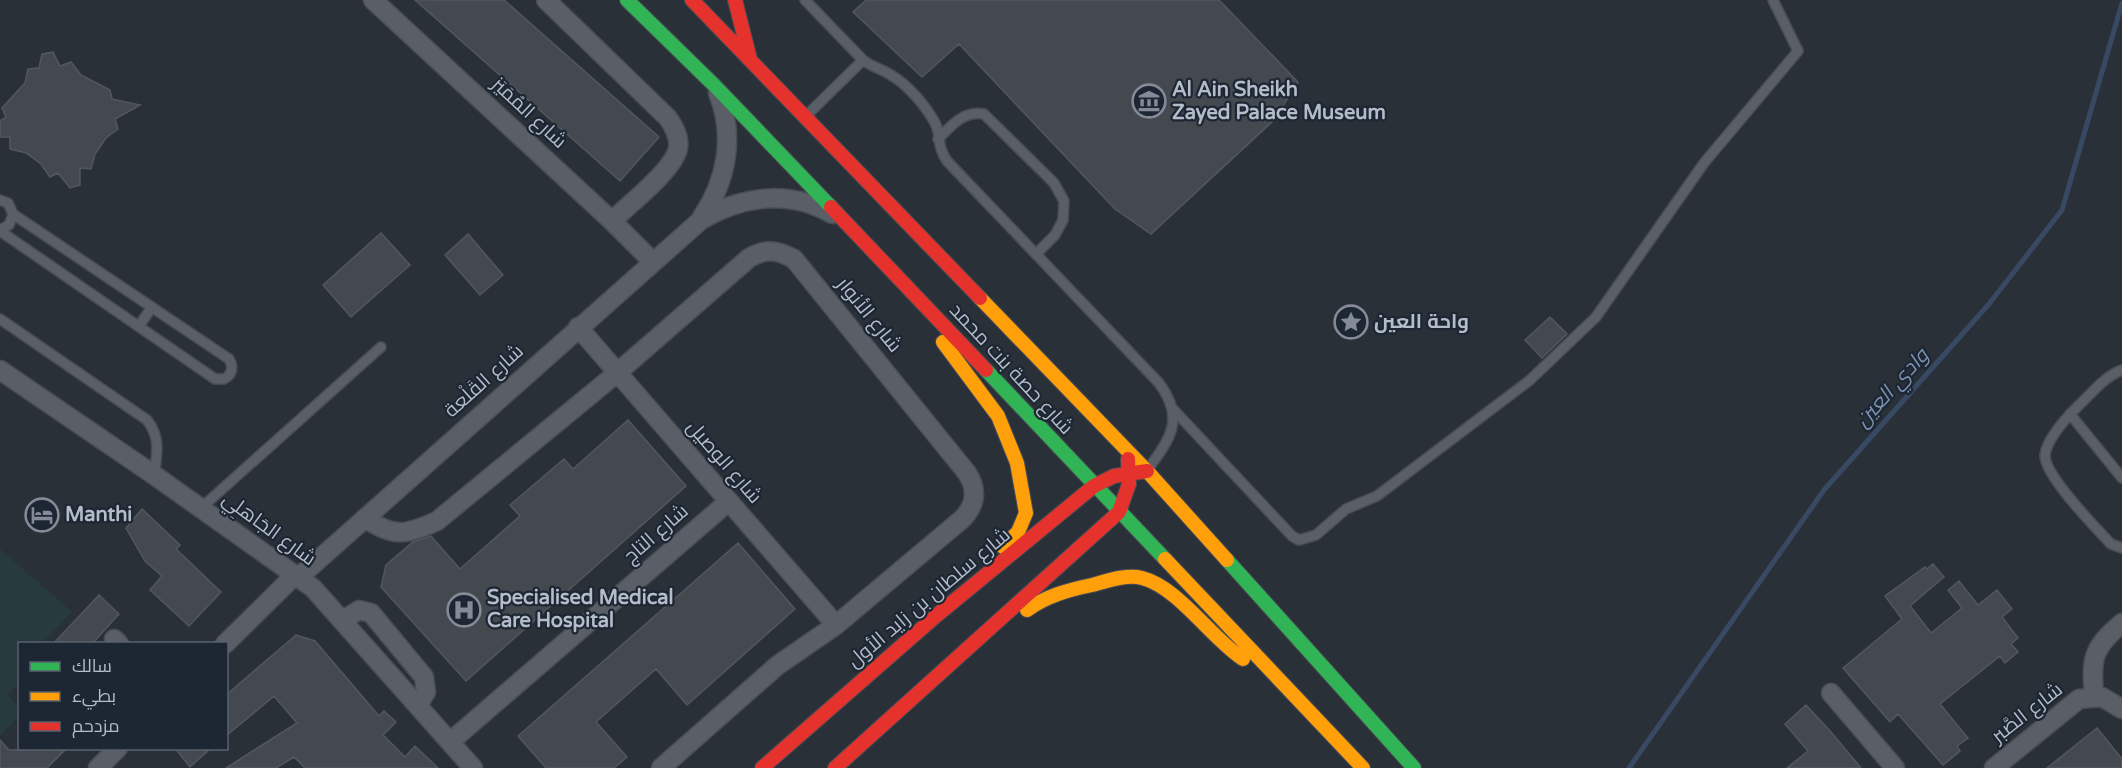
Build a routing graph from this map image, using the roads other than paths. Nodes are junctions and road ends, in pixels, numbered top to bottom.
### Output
1 (374, 0) edge
2 (546, 0) edge
3 (628, 0) edge
4 (692, 0) edge
5 (735, 0) edge
6 (805, 0) edge
7 (1773, 0) edge
8 (863, 60) junction
9 (751, 62) junction
10 (715, 86) junction
11 (805, 116) junction
12 (938, 139) junction
13 (0, 200) edge
14 (13, 214) junction
15 (700, 220) junction
16 (844, 220) junction
17 (612, 221) junction
18 (0, 230) edge
19 (1035, 254) junction
20 (653, 262) junction
21 (152, 307) junction
22 (934, 316) junction
23 (0, 319) edge
24 (139, 326) junction
25 (578, 327) junction
26 (381, 347) dead end
27 (0, 370) edge
28 (2122, 370) edge
29 (617, 373) junction
30 (1172, 408) junction
31 (2070, 414) junction
32 (1126, 449) junction
33 (1147, 471) junction
34 (1130, 474) junction
35 (154, 475) junction
36 (2122, 478) edge
37 (1094, 486) junction
38 (728, 502) junction
39 (201, 508) junction
40 (1119, 512) junction
41 (365, 518) junction
42 (2122, 548) edge
43 (298, 575) junction
44 (937, 615) junction
45 (342, 621) junction
46 (2122, 623) edge
47 (836, 625) junction
48 (227, 642) edge
49 (1273, 673) junction
50 (936, 679) junction
51 (1832, 693) dead end
52 (2094, 696) junction
53 (418, 705) junction
54 (2122, 709) edge
55 (450, 741) junction
56 (116, 750) edge
57 (98, 768) edge
58 (473, 768) edge
59 (662, 768) edge
60 (762, 768) edge
61 (836, 768) edge
62 (1363, 768) edge
63 (1414, 768) edge
64 (1895, 768) edge
65 (1994, 768) edge

1 - 17 street, شارع المُمَيَز
2 - 17 street
3 - 10 main road, شارع حصة بنت محمد
4 - 9 main road, شارع حصة بنت محمد
5 - 9 main road
6 - 8 lane
7 - 30 lane
8 - 11 lane
8 - 12 lane
9 - 11 main road, شارع حصة بنت محمد
10 - 15 street, شارع القَلْعة
10 - 16 main road, شارع حصة بنت محمد
11 - 32 main road, شارع حصة بنت محمد
12 - 19 lane
12 - 19 lane
13 - 14 lane
14 - 18 lane
14 - 21 lane
15 - 16 street, شارع القَلْعة
15 - 20 street, شارع القَلْعة
16 - 22 main road, شارع حصة بنت محمد
17 - 20 street, شارع المُمَيَز
18 - 24 lane
19 - 30 lane
20 - 25 street, شارع القَلْعة
21 - 24 lane
21 - 24 lane
22 - 37 main road, شارع حصة بنت محمد
22 - 44 main road
23 - 35 lane
25 - 29 street, شارع الوصيل
25 - 41 street, شارع القَلْعة
26 - 39 lane
27 - 35 street, شارع الجَاهلِي
28 - 31 lane
29 - 38 street, شارع الوصيل
29 - 41 street, شارع الأنوار
29 - 47 street, شارع الأنوار
30 - 33 lane
31 - 36 lane
31 - 42 lane
32 - 33 main road, شارع حصة بنت محمد
32 - 34 main road
33 - 34 main road, شارع سلطان بن زايد الأول
33 - 63 main road, شارع حصة بنت محمد
34 - 37 main road, شارع سلطان بن زايد الأول
34 - 40 main road
35 - 39 street, شارع الجَاهلِي
37 - 40 main road, شارع حصة بنت محمد
37 - 44 main road, شارع سلطان بن زايد الأول
38 - 47 street, شارع الوصيل
38 - 55 street, شارع التاج
39 - 43 street, شارع الجَاهلِي
40 - 49 main road, شارع حصة بنت محمد
40 - 50 main road
41 - 43 street, شارع القَلْعة
43 - 45 street, شارع الجَاهلِي
43 - 48 street, شارع القَلْعة
44 - 60 main road, شارع سلطان بن زايد الأول
45 - 53 street, شارع الجَاهلِي
45 - 53 street
46 - 52 street
47 - 59 street, شارع الأنوار
49 - 50 main road
49 - 62 main road, شارع حصة بنت محمد
50 - 61 main road
51 - 64 street
52 - 54 street, شارع الصَّبر
52 - 65 street, شارع الصَّبر
53 - 55 street, شارع الجَاهلِي
55 - 58 street, شارع الجَاهلِي
56 - 57 street

